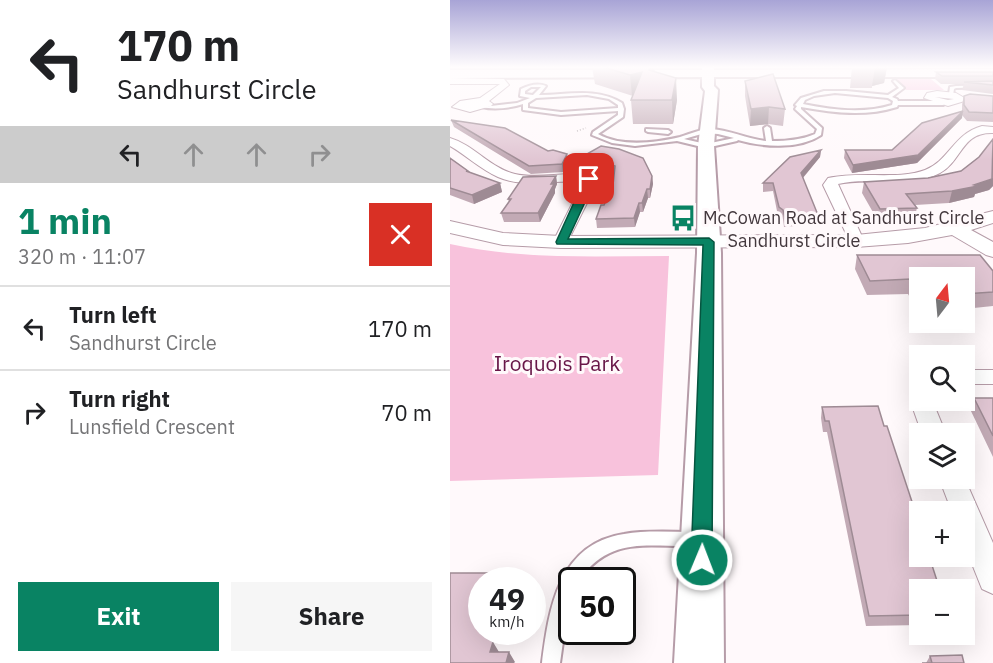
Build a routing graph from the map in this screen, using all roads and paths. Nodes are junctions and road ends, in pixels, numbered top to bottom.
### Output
1 (491, 98) edge
2 (536, 98) edge
3 (610, 98) edge
4 (711, 98) edge
5 (805, 98) edge
6 (878, 98) edge
7 (958, 98) edge
8 (893, 100) junction
9 (932, 100) joint
10 (455, 103) edge
11 (485, 103) junction
12 (942, 103) junction
13 (526, 104) junction
14 (798, 105) junction
15 (621, 109) junction
16 (767, 128) edge
17 (993, 130) edge
18 (668, 132) dead end
19 (627, 133) dead end
20 (707, 138) junction
21 (677, 139) junction
22 (742, 139) junction
23 (450, 141) edge
24 (624, 142) junction
25 (769, 142) junction
26 (642, 143) junction
27 (993, 217) edge
28 (450, 227) edge
29 (956, 229) junction
30 (855, 241) junction
31 (561, 242) junction
32 (709, 242) junction
33 (993, 251) edge
34 (975, 377) edge
35 (993, 377) edge
36 (956, 489) edge
37 (702, 539) junction
38 (993, 579) edge
39 (551, 663) edge
40 (699, 663) edge

1 - 11 street
2 - 13 lane
3 - 15 lane
4 - 20 main road
5 - 14 lane
6 - 8 lane
7 - 12 street
8 - 9 lane
8 - 12 lane
8 - 14 lane
9 - 12 street
10 - 11 street
11 - 13 lane
13 - 15 lane
14 - 25 lane
15 - 24 lane
16 - 25 lane
17 - 30 street
18 - 26 lane
19 - 24 lane
20 - 21 lane
20 - 21 lane
20 - 22 lane
20 - 22 lane
20 - 32 main road
21 - 26 lane
22 - 25 lane
23 - 31 street
24 - 26 lane
27 - 29 street, Sandhurst Circle
28 - 31 street, Sandhurst Circle
29 - 30 street, Sandhurst Circle
29 - 33 street
30 - 32 street, Sandhurst Circle
31 - 32 street, Sandhurst Circle
32 - 37 main road
34 - 35 street
36 - 38 street
37 - 39 lane
37 - 40 main road

